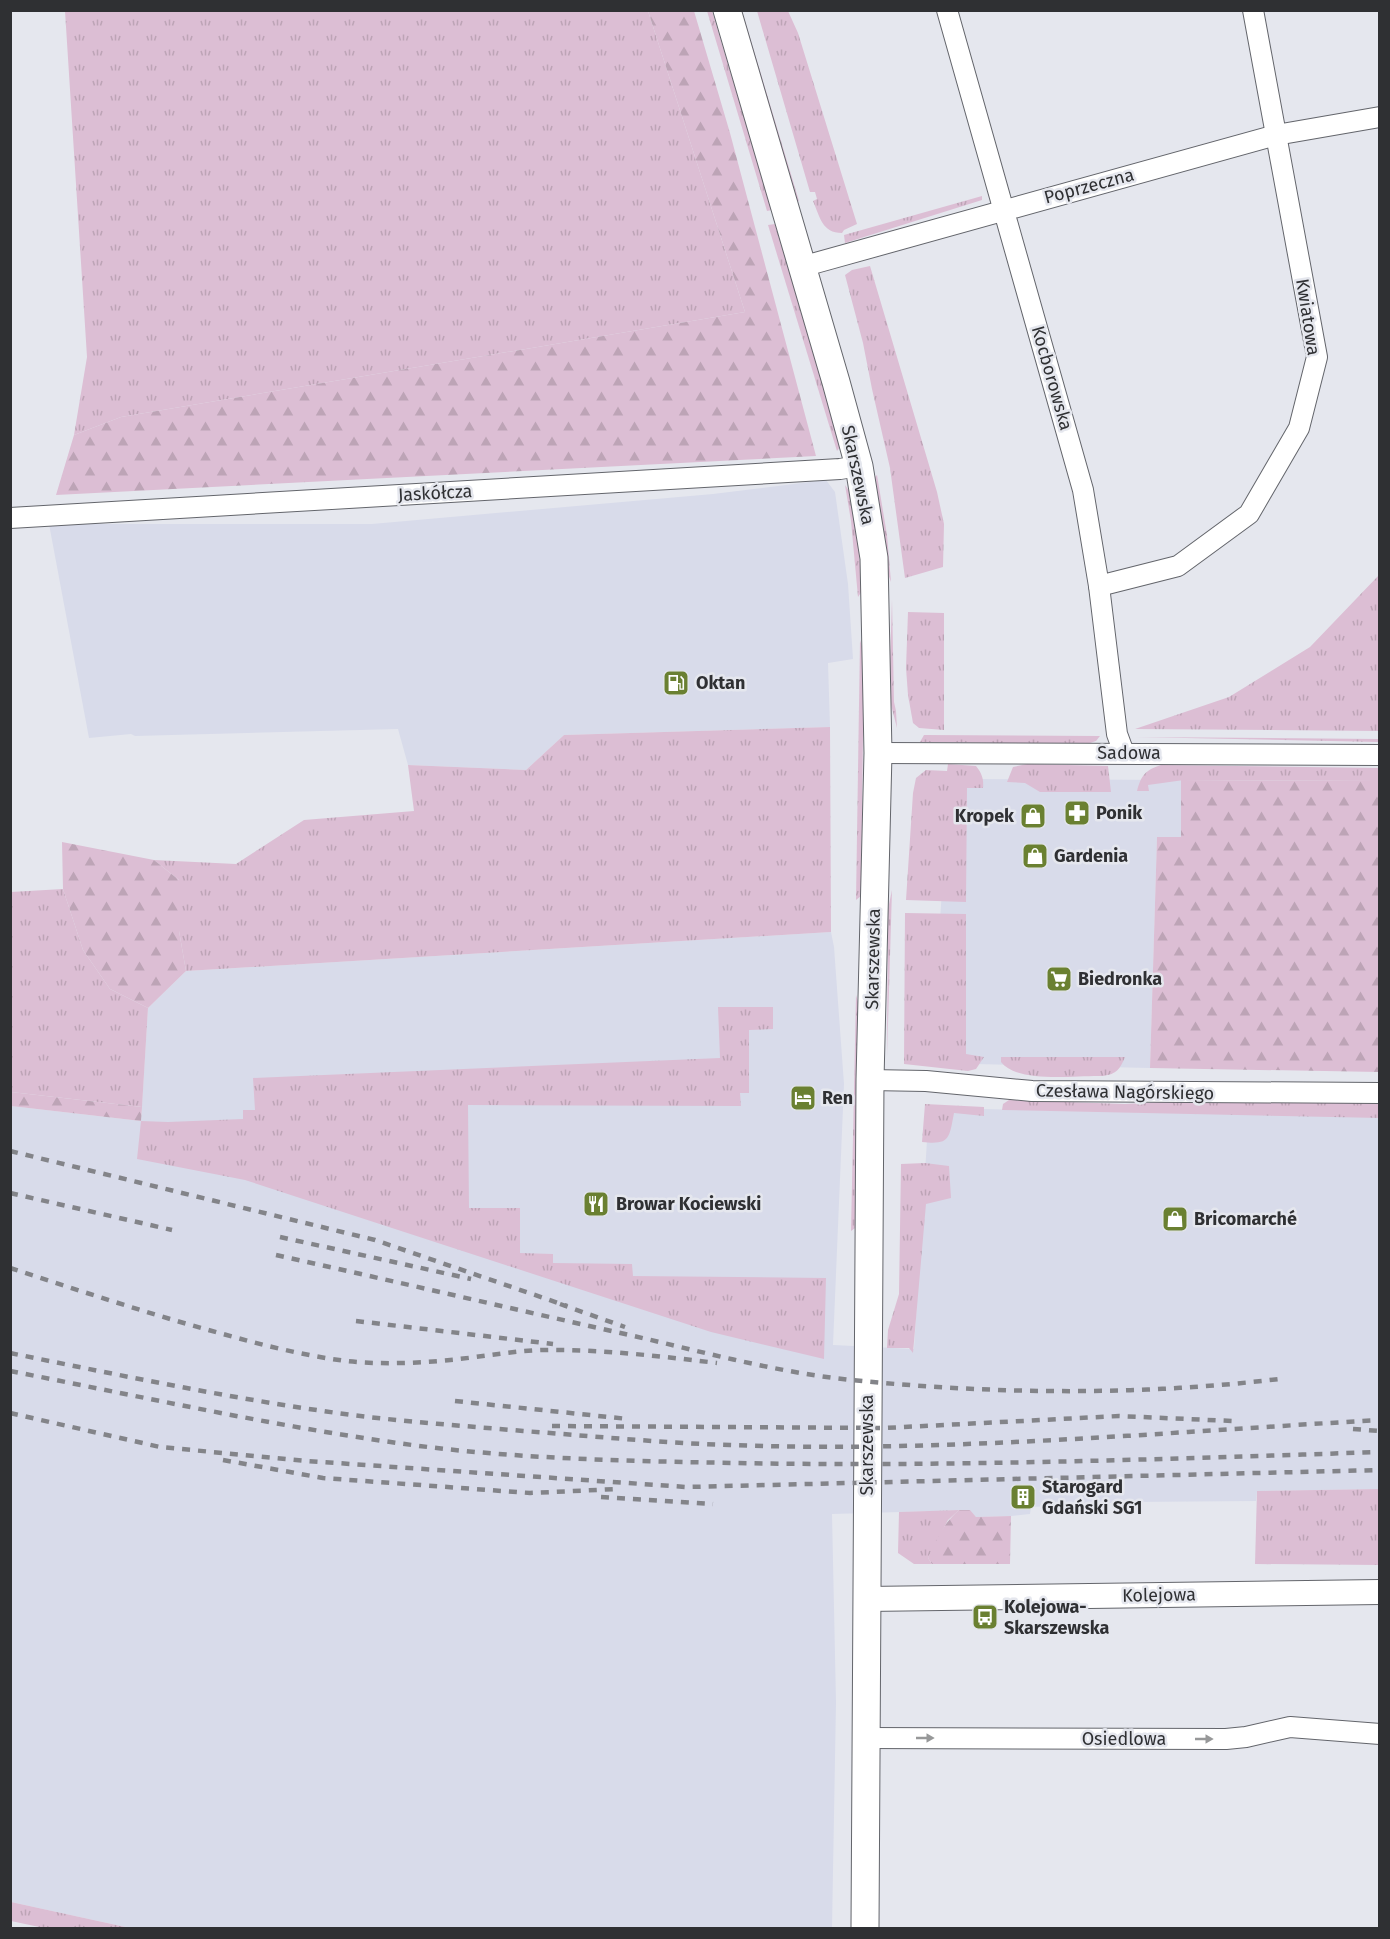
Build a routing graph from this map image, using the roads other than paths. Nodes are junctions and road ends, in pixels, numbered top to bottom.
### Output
1 (727, 10) edge
2 (948, 10) edge
3 (1253, 10) edge
4 (1380, 117) edge
5 (1276, 135) junction
6 (1005, 209) junction
7 (801, 267) junction
8 (859, 466) junction
9 (10, 518) edge
10 (1099, 586) junction
11 (878, 753) junction
12 (1124, 753) junction
13 (1380, 755) edge
14 (870, 1080) junction
15 (1380, 1093) edge
16 (1380, 1592) edge
17 (866, 1599) junction
18 (1380, 1734) edge
19 (866, 1738) junction
20 (865, 1929) edge

1 - 7 main road, Skarszewska
2 - 6 street, Kocborowska
3 - 5 street, Kwiatowa
4 - 5 street, Poprzeczna
5 - 6 street, Poprzeczna
5 - 10 street, Kwiatowa
6 - 7 street, Poprzeczna
6 - 10 street, Kocborowska
7 - 8 main road, Skarszewska
8 - 9 street, Jaskółcza
8 - 11 main road, Skarszewska
10 - 12 street, Kocborowska
11 - 12 street, Sadowa
11 - 14 main road, Skarszewska
12 - 13 street, Sadowa
14 - 15 street, Czesława Nagórskiego
14 - 17 main road, Skarszewska
16 - 17 street, Kolejowa
17 - 19 main road, Skarszewska
19 -> 18 street, Osiedlowa
19 - 20 main road, Skarszewska

